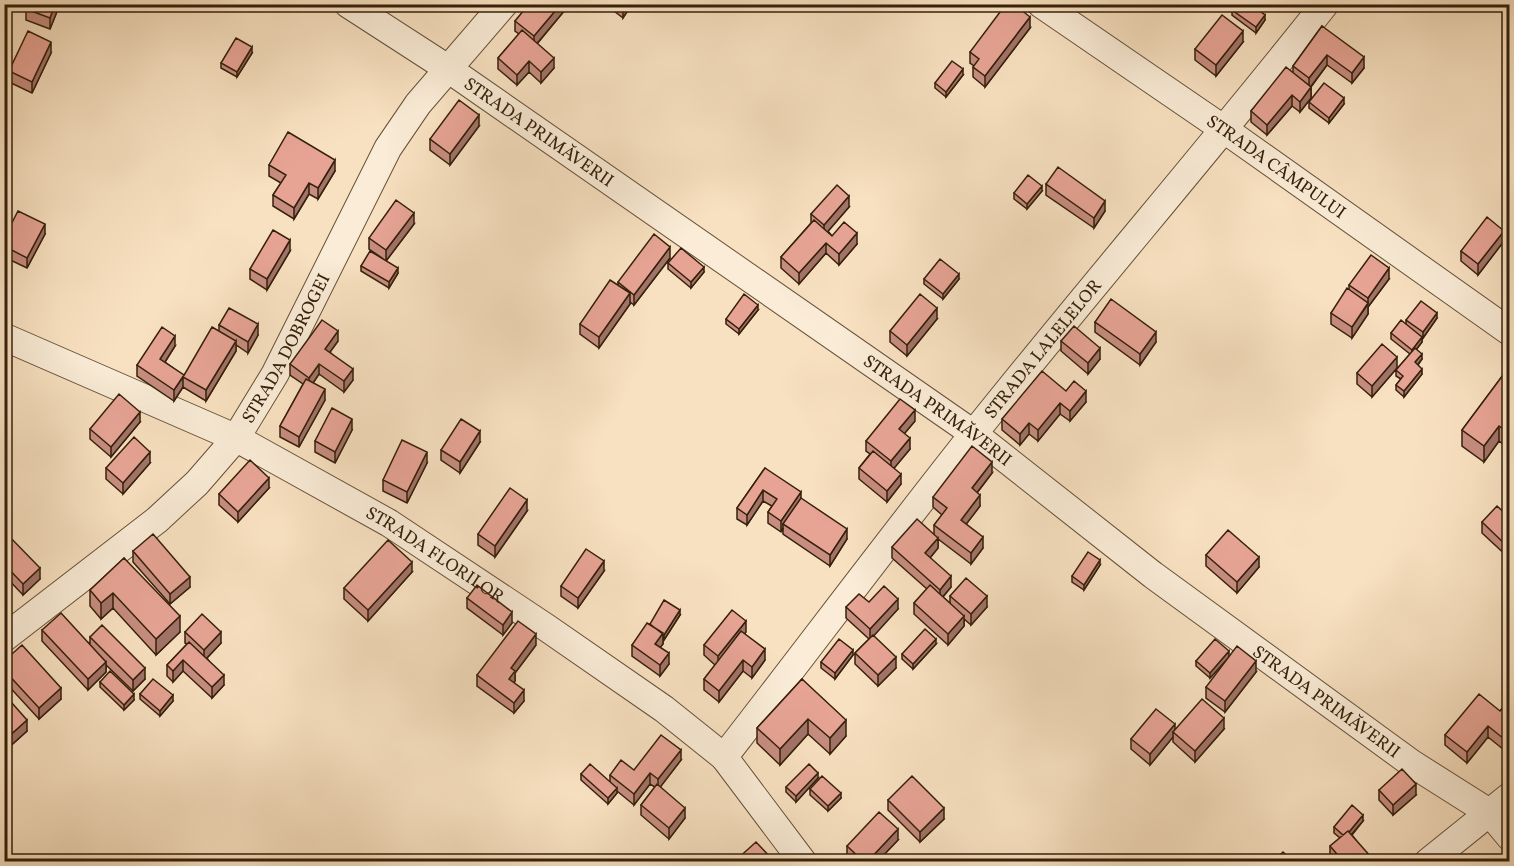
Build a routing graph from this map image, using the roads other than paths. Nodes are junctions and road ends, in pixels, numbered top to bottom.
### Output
1 (348, 4) edge
2 (504, 4) edge
3 (1041, 4) edge
4 (1325, 4) edge
5 (447, 68) junction
6 (1225, 130) junction
7 (1509, 332) edge
8 (4, 337) edge
9 (974, 434) junction
10 (236, 438) junction
11 (4, 638) edge
12 (724, 758) junction
13 (1500, 805) edge
14 (1509, 837) edge
15 (802, 861) edge
16 (1428, 861) edge

1 - 5 street, STRADA PRIMĂVERII
2 - 5 street, STRADA DOBROGEI
3 - 6 street, STRADA CÂMPULUI
4 - 6 street, STRADA LALELELOR
5 - 9 street, STRADA PRIMĂVERII
5 - 10 street, STRADA DOBROGEI
6 - 7 street, STRADA CÂMPULUI
6 - 9 street, STRADA LALELELOR
8 - 10 street, STRADA FLORILOR
9 - 12 street, STRADA LALELELOR
9 - 13 street, STRADA PRIMĂVERII
10 - 11 street, STRADA DOBROGEI
10 - 12 street, STRADA FLORILOR
12 - 15 street, STRADA FLORILOR
13 - 14 street, STRADA PRIMĂVERII
13 - 16 street

